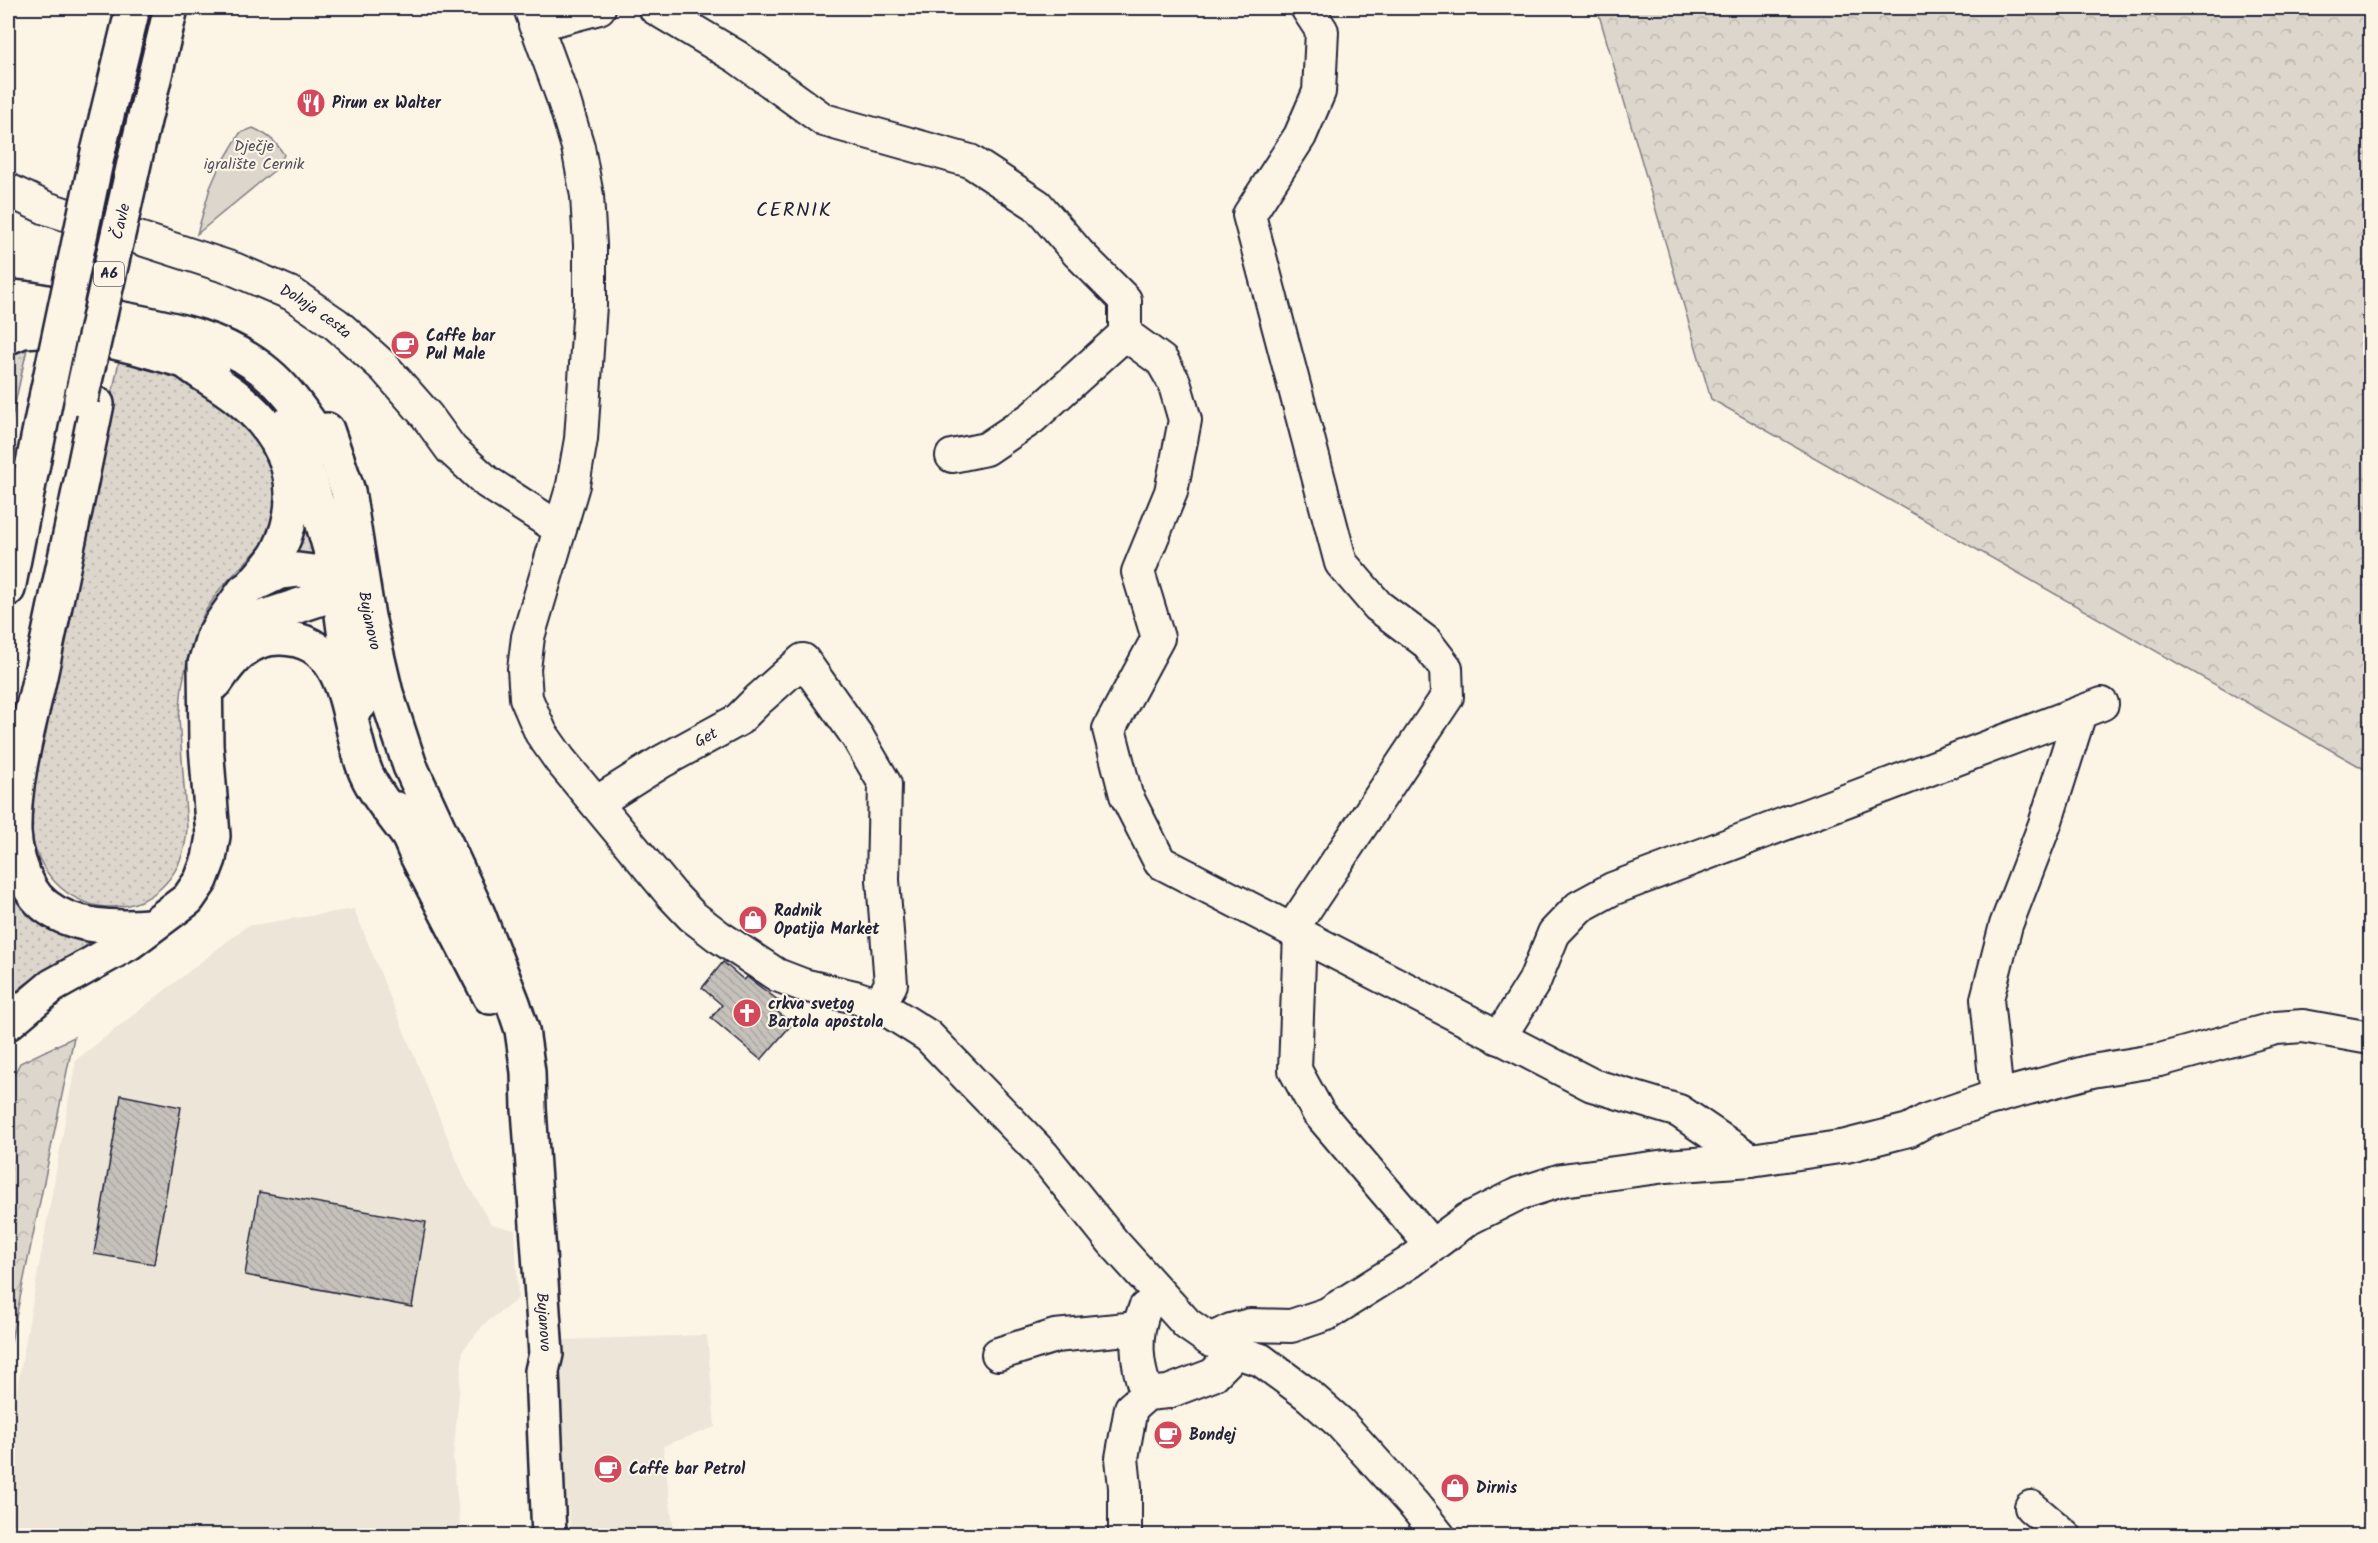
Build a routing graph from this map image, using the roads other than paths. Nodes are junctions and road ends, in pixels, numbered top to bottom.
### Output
1 (133, 8) edge
2 (171, 8) edge
3 (599, 8) edge
4 (655, 8) edge
5 (1308, 8) edge
6 (533, 16) edge
7 (8, 190) edge
8 (8, 284) edge
9 (8, 297) edge
10 (8, 317) edge
11 (52, 329) junction
12 (1125, 334) junction
13 (8, 337) edge
14 (185, 361) junction
15 (39, 391) junction
16 (89, 402) junction
17 (952, 456) dead end
18 (337, 458) junction
19 (8, 493) edge
20 (560, 529) junction
21 (356, 544) junction
22 (253, 585) junction
23 (338, 585) junction
24 (8, 589) edge
25 (369, 622) junction
26 (216, 682) junction
27 (8, 739) edge
28 (206, 745) junction
29 (596, 803) junction
30 (409, 837) junction
31 (150, 926) junction
32 (1296, 931) junction
33 (879, 1005) junction
34 (8, 1023) edge
35 (1499, 1038) junction
36 (2370, 1038) edge
37 (1997, 1097) junction
38 (528, 1109) junction
39 (1751, 1160) junction
40 (1432, 1246) junction
41 (1154, 1288) junction
42 (1137, 1328) junction
43 (1223, 1346) junction
44 (998, 1354) dead end
45 (1147, 1394) junction
46 (2031, 1507) dead end
47 (549, 1536) edge
48 (1125, 1536) edge
49 (1439, 1536) edge
50 (2065, 1536) edge

1 - 15 main road, A6, bridge
2 - 16 main road, Čavle / A6, bridge
3 - 6 street
4 - 12 street
5 - 32 street
6 - 20 street
7 - 20 street, Dolnja cesta
8 - 18 main road, Bujanovo
9 - 18 main road
10 - 11 main road, Bujanovo
11 - 13 main road
11 - 14 main road, Bujanovo
12 - 17 street
12 - 32 street
14 - 22 main road
14 - 23 main road, Bujanovo
15 - 19 main road
15 - 24 main road, A6
16 - 27 main road, A6
16 - 31 main road
18 - 21 main road, Bujanovo
20 - 29 street
21 - 23 main road
21 - 25 main road, Bujanovo
22 - 23 main road
22 - 28 main road
23 - 25 main road
23 - 26 main road
23 - 30 main road, Bujanovo
25 - 38 main road, Bujanovo
26 - 28 main road
26 - 30 main road
28 - 31 main road
29 - 33 street
29 - 33 street, Get
30 - 38 main road, Bujanovo
31 - 34 main road
32 - 35 street
32 - 40 street
33 - 41 street
35 - 37 street
35 - 39 street
36 - 37 street
37 - 39 street
38 - 47 main road, Bujanovo
39 - 40 street
40 - 43 street
41 - 42 street
41 - 43 street
42 - 44 street
42 - 45 street
43 - 45 street
43 - 49 street
45 - 48 street
46 - 50 street

